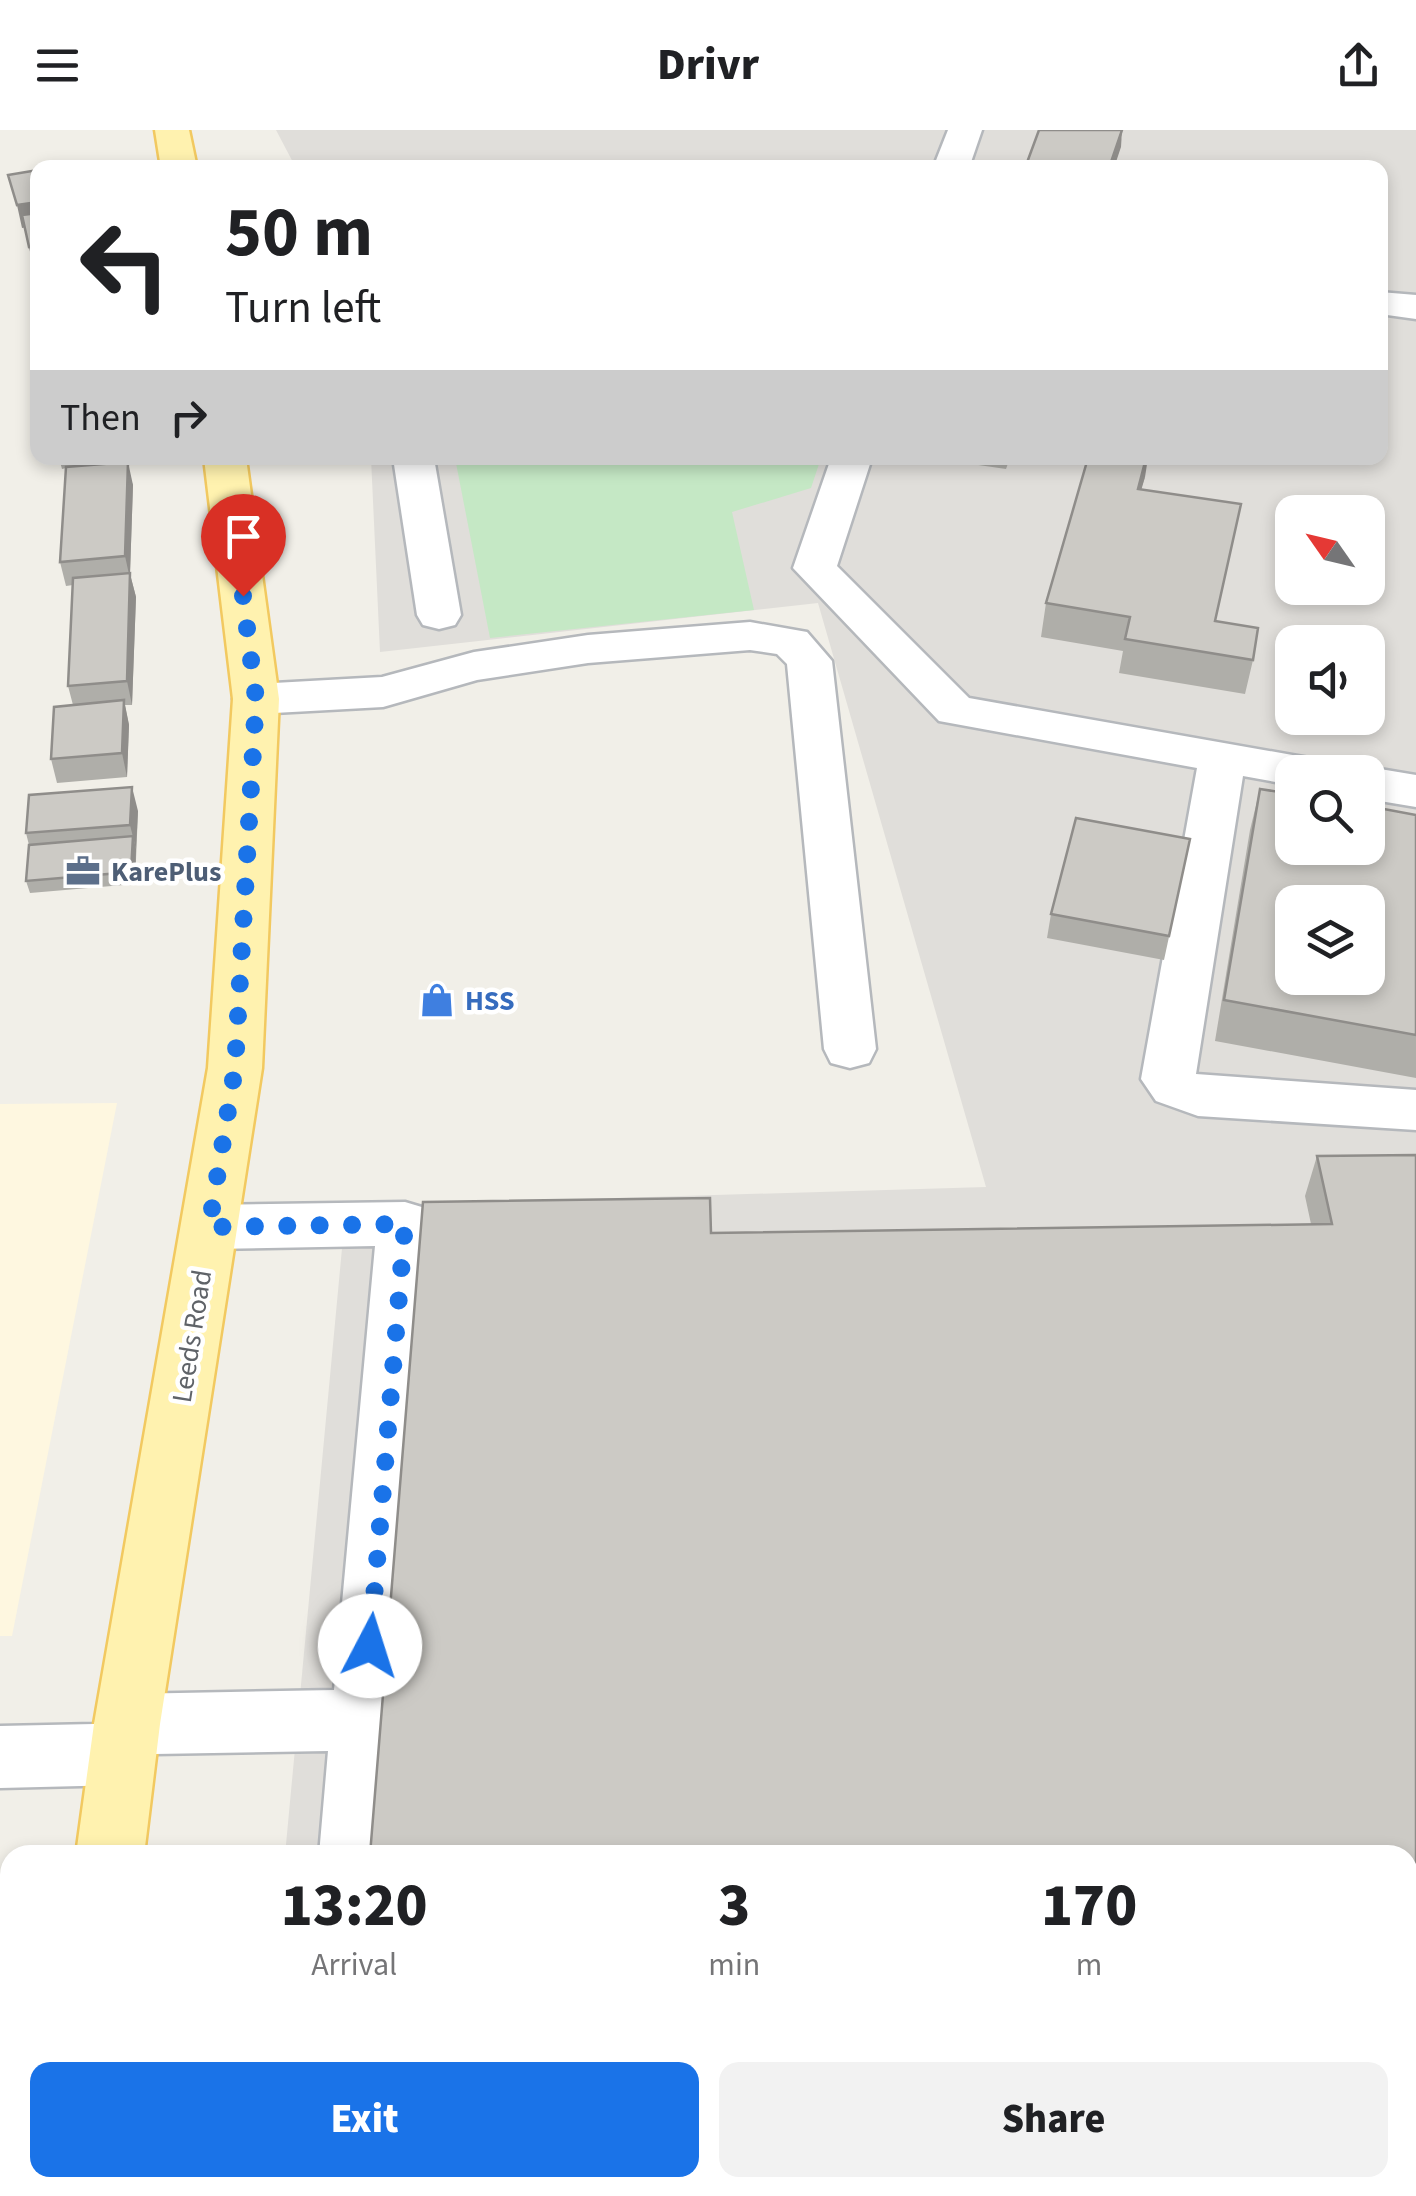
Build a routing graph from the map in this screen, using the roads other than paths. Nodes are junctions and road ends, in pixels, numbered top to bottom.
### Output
1 (172, 130) edge
2 (965, 130) edge
3 (178, 160) edge
4 (954, 160) edge
5 (1388, 304) edge
6 (1416, 307) edge
7 (226, 465) edge
8 (414, 465) edge
9 (849, 465) edge
10 (439, 615) dead end
11 (256, 699) junction
12 (1222, 758) junction
13 (1275, 767) edge
14 (1385, 786) edge
15 (1416, 791) edge
16 (850, 1048) dead end
17 (1416, 1110) edge
18 (209, 1227) junction
19 (364, 1720) junction
20 (125, 1739) junction
21 (0, 1757) edge
22 (111, 1845) edge
23 (354, 1845) edge

1 - 3 main road
2 - 4 lane
5 - 6 lane
7 - 11 main road, Leeds Road
8 - 10 lane
9 - 12 lane
11 - 16 lane
11 - 18 main road, Leeds Road
12 - 13 lane
12 - 17 lane
14 - 15 lane
18 - 19 lane
18 - 20 main road, Leeds Road
19 - 20 lane
19 - 23 lane
20 - 21 lane
20 - 22 main road, Leeds Road

